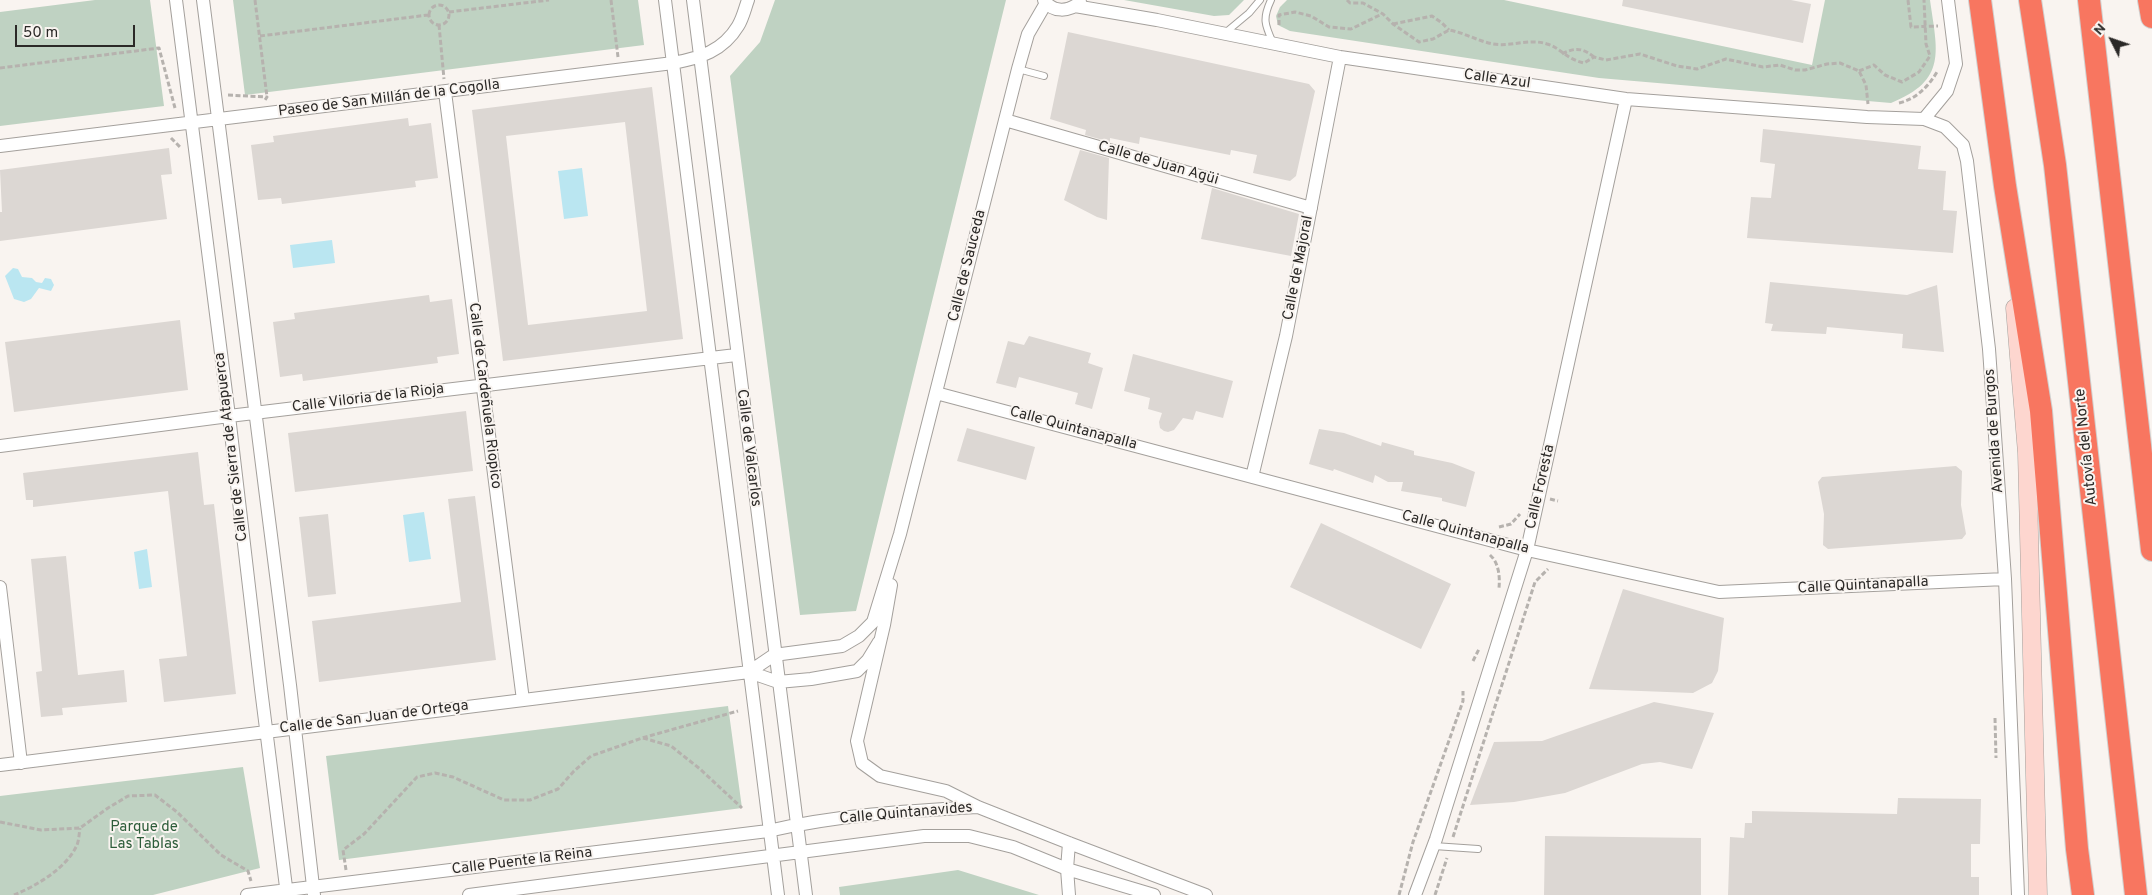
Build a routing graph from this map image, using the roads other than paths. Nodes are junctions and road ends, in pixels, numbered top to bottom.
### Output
1 (176, 0) edge
2 (204, 0) edge
3 (666, 0) edge
4 (693, 0) edge
5 (748, 0) edge
6 (1260, 0) edge
7 (1272, 0) edge
8 (1948, 0) edge
9 (1980, 0) edge
10 (2030, 0) edge
11 (2089, 0) edge
12 (2150, 0) edge
13 (1045, 2) edge
14 (1078, 3) edge
15 (2152, 15) edge
16 (1224, 34) junction
17 (1274, 44) junction
18 (1340, 57) junction
19 (700, 58) junction
20 (673, 63) junction
21 (1018, 69) junction
22 (1044, 76) dead end
23 (445, 92) junction
24 (1626, 98) junction
25 (1924, 119) junction
26 (218, 120) junction
27 (1005, 120) junction
28 (191, 123) junction
29 (0, 146) edge
30 (2005, 186) junction
31 (1311, 208) junction
32 (736, 355) junction
33 (710, 357) junction
34 (483, 386) junction
35 (936, 393) junction
36 (255, 412) junction
37 (229, 416) junction
38 (0, 446) edge
39 (1252, 477) junction
40 (900, 534) junction
41 (1527, 550) junction
42 (2152, 550) edge
43 (2005, 579) junction
44 (0, 588) edge
45 (880, 642) junction
46 (774, 655) junction
47 (749, 672) junction
48 (778, 682) junction
49 (522, 700) junction
50 (295, 727) junction
51 (266, 732) junction
52 (21, 763) junction
53 (0, 766) edge
54 (978, 807) junction
55 (796, 825) junction
56 (768, 831) junction
57 (1069, 843) junction
58 (1434, 846) junction
59 (1478, 849) dead end
60 (800, 852) junction
61 (772, 856) junction
62 (1067, 869) junction
63 (544, 890) edge
64 (314, 891) edge
65 (287, 892) edge
66 (248, 895) edge
67 (470, 895) edge
68 (778, 895) edge
69 (806, 895) edge
70 (1069, 895) edge
71 (1154, 895) edge
72 (1206, 895) edge
73 (1415, 895) edge
74 (2018, 895) edge
75 (2038, 895) edge
76 (2083, 895) edge
77 (2136, 895) edge

1 - 28 street, Calle de Sierra de Atapuerca
2 - 26 street, Calle de Sierra de Atapuerca
3 - 20 street, Calle de Valcarlos
4 - 19 street, Calle de Valcarlos
5 - 19 street, Paseo de San Millán de la Cogolla
6 - 16 lane
7 - 17 lane
8 - 25 street
9 - 30 highway
10 - 77 highway, Autovía del Norte
11 - 42 highway
12 - 15 highway
13 - 14 street, Calle Azul
13 - 21 street, Calle de Sauceda
14 - 16 street, Calle Azul
16 - 17 street, Calle Azul
17 - 18 street, Calle Azul
18 - 24 street, Calle Azul
18 - 31 street, Calle de Majoral
19 - 20 street, Paseo de San Millán de la Cogolla
19 - 32 street, Calle de Valcarlos
20 - 23 street, Paseo de San Millán de la Cogolla
20 - 33 street, Calle de Valcarlos
21 - 22 lane
21 - 27 street, Calle de Sauceda
23 - 26 street, Paseo de San Millán de la Cogolla
23 - 34 street, Calle de Cardeñuela Riopico
24 - 25 street, Calle Azul
24 - 41 street, Calle Foresta
25 - 43 street, Avenida de Burgos
26 - 28 street, Paseo de San Millán de la Cogolla
26 - 36 street, Calle de Sierra de Atapuerca
27 - 31 street, Calle de Juan Agüi
27 - 35 street, Calle de Sauceda
28 - 29 street, Paseo de San Millán de la Cogolla
28 - 37 street, Calle de Sierra de Atapuerca
30 - 75 street
30 - 76 highway
31 - 39 street, Calle de Majoral
32 - 33 street, Calle Viloria de la Rioja
32 - 46 street, Calle de Valcarlos
33 - 34 street, Calle Viloria de la Rioja
33 - 47 street, Calle de Valcarlos
34 - 36 street, Calle Viloria de la Rioja
34 - 49 street, Calle de Cardeñuela Riopico
35 - 39 street, Calle Quintanapalla
35 - 40 street, Calle de Sauceda
36 - 37 street, Calle Viloria de la Rioja
36 - 50 street, Calle de Sierra de Atapuerca
37 - 38 street, Calle Viloria de la Rioja
37 - 51 street, Calle de Sierra de Atapuerca
39 - 41 street, Calle Quintanapalla
40 - 45 street, Calle de Sauceda
40 - 46 street, Calle de Sauceda
41 - 43 street, Calle Quintanapalla
41 - 58 street, Calle Foresta
43 - 74 street, Avenida de Burgos
44 - 52 street
45 - 48 street, Calle de Sauceda
45 - 54 street, Calle de Sauceda
46 - 47 street, Calle de San Juan de Ortega
46 - 48 street, Calle de Valcarlos
47 - 48 street, Calle de San Juan de Ortega
47 - 49 street, Calle de San Juan de Ortega
47 - 56 street, Calle de Valcarlos
48 - 55 street, Calle de Valcarlos
49 - 50 street, Calle de San Juan de Ortega
50 - 51 street, Calle de San Juan de Ortega
50 - 64 street, Calle de Sierra de Atapuerca
51 - 52 street, Calle de San Juan de Ortega
51 - 65 street, Calle de Sierra de Atapuerca
52 - 53 street, Calle de San Juan de Ortega
54 - 55 street, Calle Quintanavides
54 - 57 street, Calle Quintanavides
55 - 56 street, Calle Puente la Reina
55 - 60 street, Calle de Valcarlos
56 - 61 street, Calle de Valcarlos
56 - 64 street, Calle Puente la Reina
57 - 62 street
57 - 72 street, Calle Quintanavides
58 - 59 lane
58 - 73 street, Calle Foresta
60 - 61 street, Calle Puente la Reina
60 - 62 street, Calle Quintanavides
60 - 69 street, Calle de Valcarlos
61 - 63 street, Calle Puente la Reina
61 - 68 street, Calle de Valcarlos
62 - 70 street
62 - 71 street, Calle Quintanavides
63 - 67 street, Calle Puente la Reina
64 - 65 street, Calle Puente la Reina
65 - 66 street, Calle Puente la Reina

